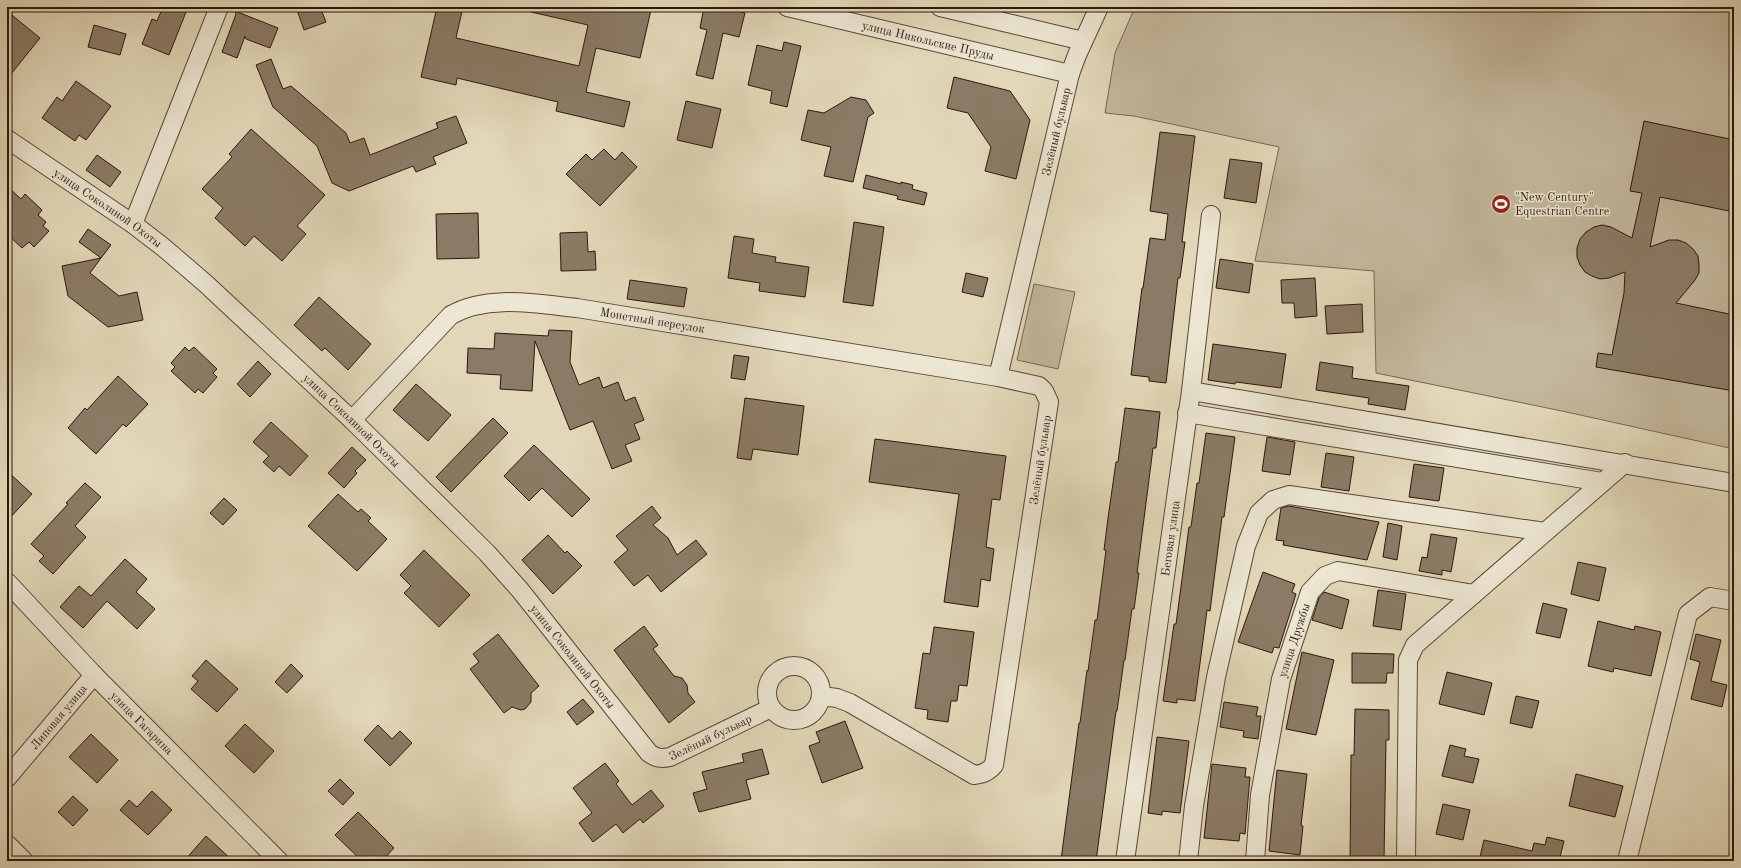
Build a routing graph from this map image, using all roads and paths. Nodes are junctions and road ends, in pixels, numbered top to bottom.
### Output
1 (219, 7) edge
2 (787, 7) edge
3 (940, 7) edge
4 (1099, 7) edge
5 (1083, 41) junction
6 (1070, 74) junction
7 (7, 139) edge
8 (1211, 215) dead end
9 (133, 224) junction
10 (998, 377) junction
11 (1190, 391) junction
12 (1187, 413) junction
13 (352, 420) junction
14 (1624, 463) junction
15 (1602, 482) junction
16 (1734, 483) edge
17 (1545, 532) junction
18 (7, 582) edge
19 (1474, 594) junction
20 (1734, 601) edge
21 (94, 675) junction
22 (821, 696) junction
23 (771, 708) junction
24 (648, 752) joint
25 (7, 778) edge
26 (7, 844) edge
27 (24, 861) edge
28 (279, 861) edge
29 (1125, 861) edge
30 (1188, 861) edge
31 (1254, 861) edge
32 (1406, 861) edge
33 (1627, 861) edge

1 - 9 street
2 - 6 street, улица Никольские Пруды
3 - 5 street
4 - 5 street, Зелёный бульвар
5 - 6 street, Зелёный бульвар
6 - 10 street, Зелёный бульвар
7 - 9 street, улица Соколиной Охоты
8 - 11 street, Беговая улица
9 - 13 street, улица Соколиной Охоты
10 - 13 street, Монетный переулок
10 - 22 street, Зелёный бульвар
11 - 12 street, Беговая улица
11 - 14 street
12 - 15 street
12 - 29 street, Беговая улица
13 - 24 street, улица Соколиной Охоты
14 - 15 street
14 - 16 street
15 - 17 street
17 - 19 street
17 - 30 street
18 - 21 street, улица Гагарина
19 - 31 street, улица Дружбы
19 - 32 street
20 - 33 street
21 - 25 street, Липовая улица
21 - 28 street, улица Гагарина
22 - 23 street
22 - 23 street
23 - 24 street, Зелёный бульвар
26 - 27 street

